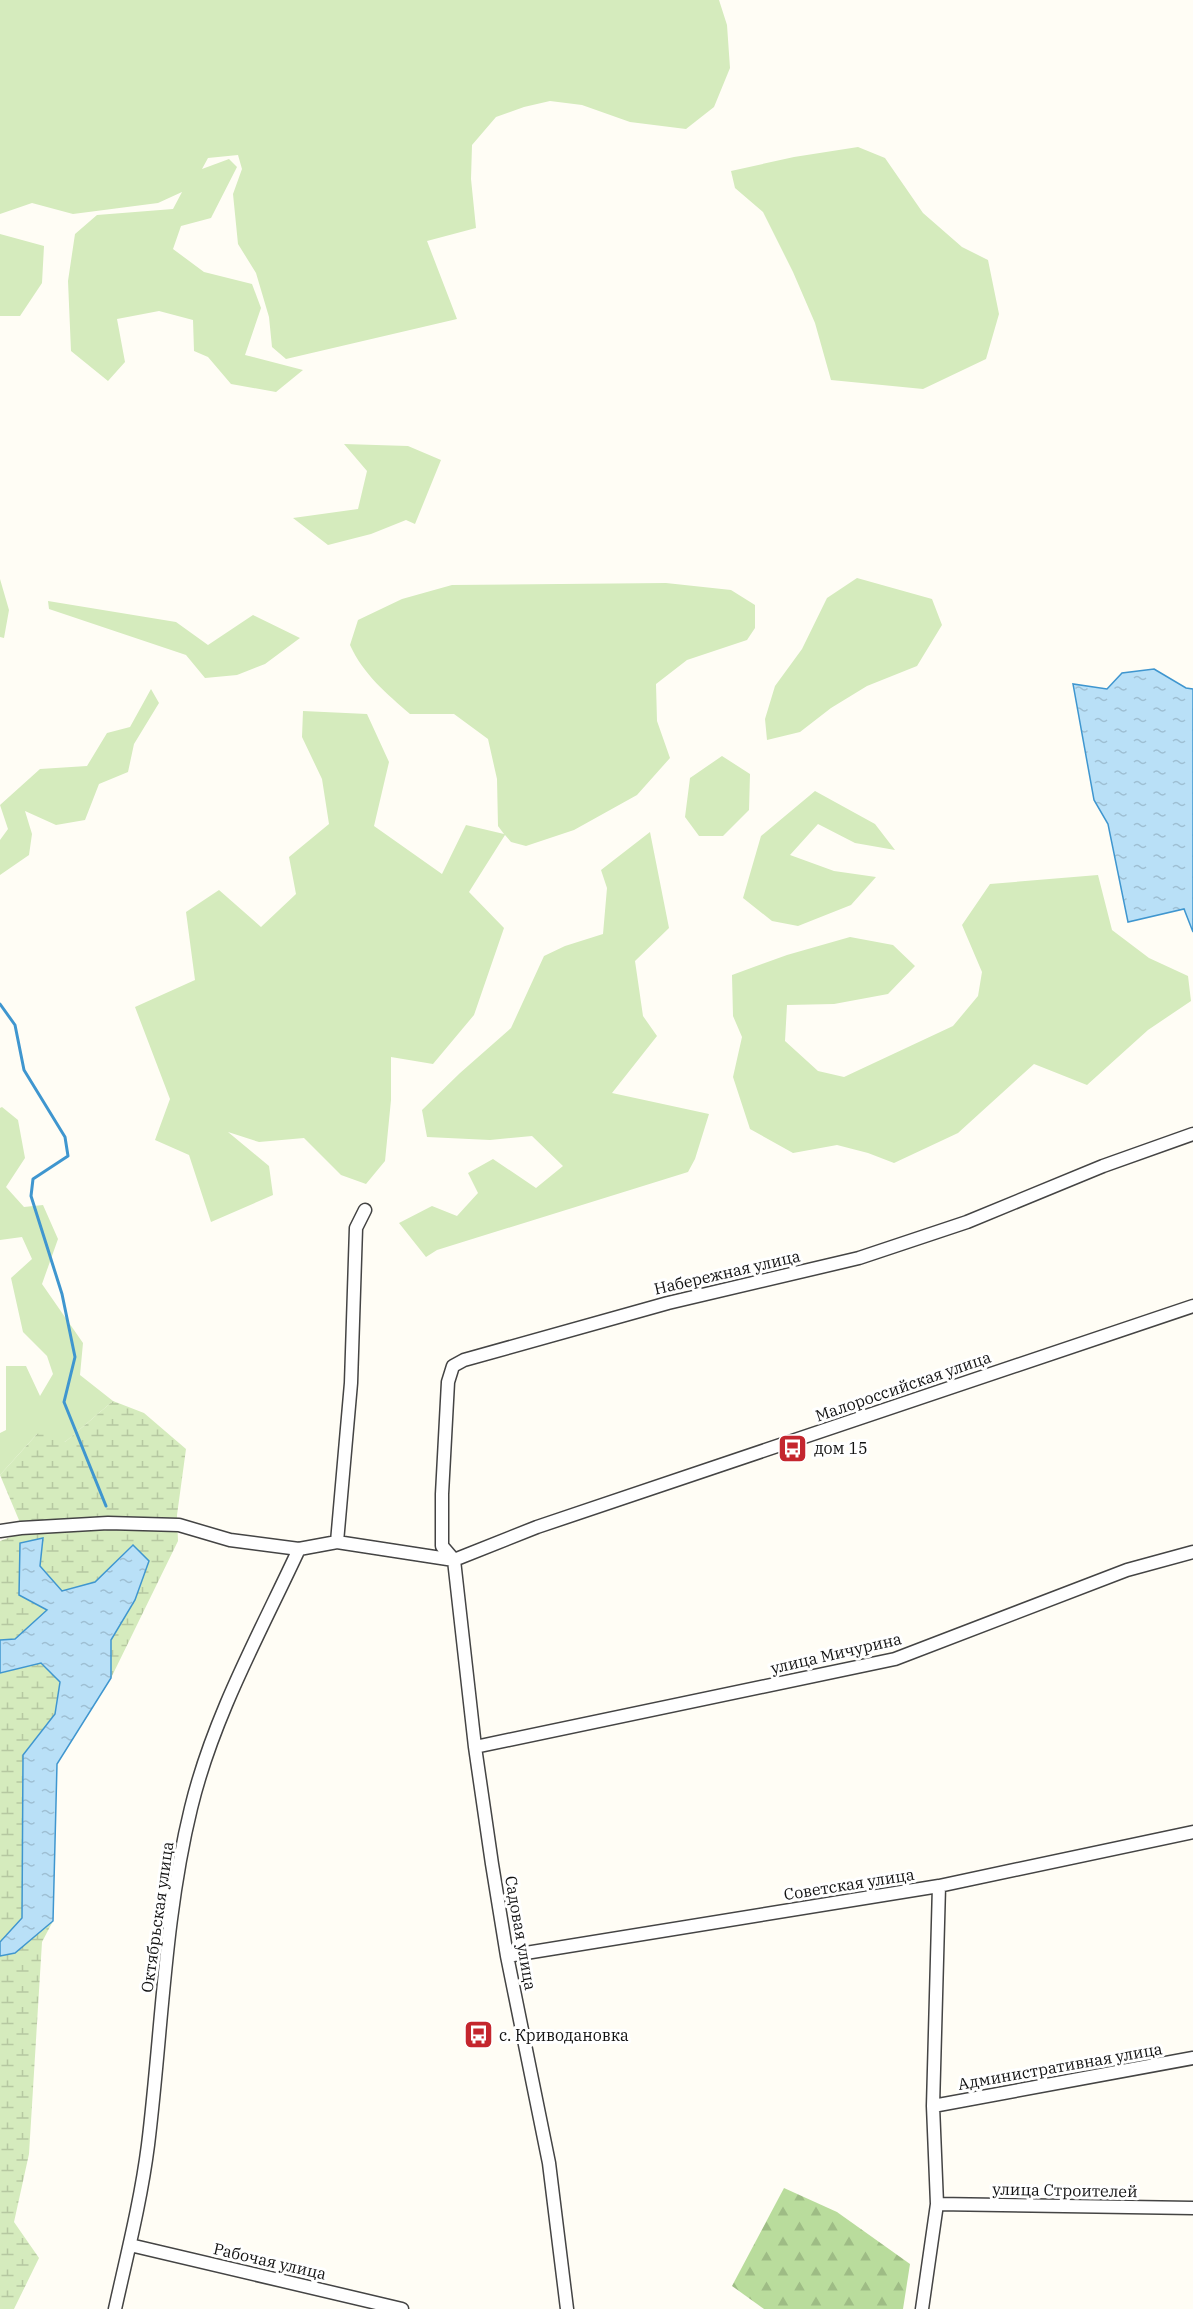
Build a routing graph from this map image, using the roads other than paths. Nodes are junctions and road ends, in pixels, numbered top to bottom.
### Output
1 (1193, 1134) edge
2 (365, 1210) dead end
3 (1193, 1306) edge
4 (0, 1531) edge
5 (337, 1542) junction
6 (299, 1549) junction
7 (1193, 1552) edge
8 (454, 1560) junction
9 (475, 1747) junction
10 (1193, 1832) edge
11 (939, 1886) junction
12 (507, 1956) junction
13 (1193, 2058) edge
14 (933, 2106) junction
15 (937, 2204) junction
16 (1193, 2208) edge
17 (130, 2245) junction
18 (115, 2309) edge
19 (402, 2309) edge
20 (567, 2309) edge
21 (922, 2309) edge

1 - 8 street, Набережная улица
2 - 5 street
3 - 8 street, Малороссийская улица
4 - 6 street
5 - 6 street
5 - 8 street
6 - 17 street, Октябрьская улица
7 - 9 street, улица Мичурина
8 - 9 street, Садовая улица
9 - 12 street, Садовая улица
10 - 11 street, Советская улица
11 - 12 street, Советская улица
11 - 14 street
12 - 20 street, Садовая улица
13 - 14 street, Административная улица
14 - 15 street
15 - 16 street, улица Строителей
15 - 21 street
17 - 18 street, Октябрьская улица
17 - 19 street, Рабочая улица

